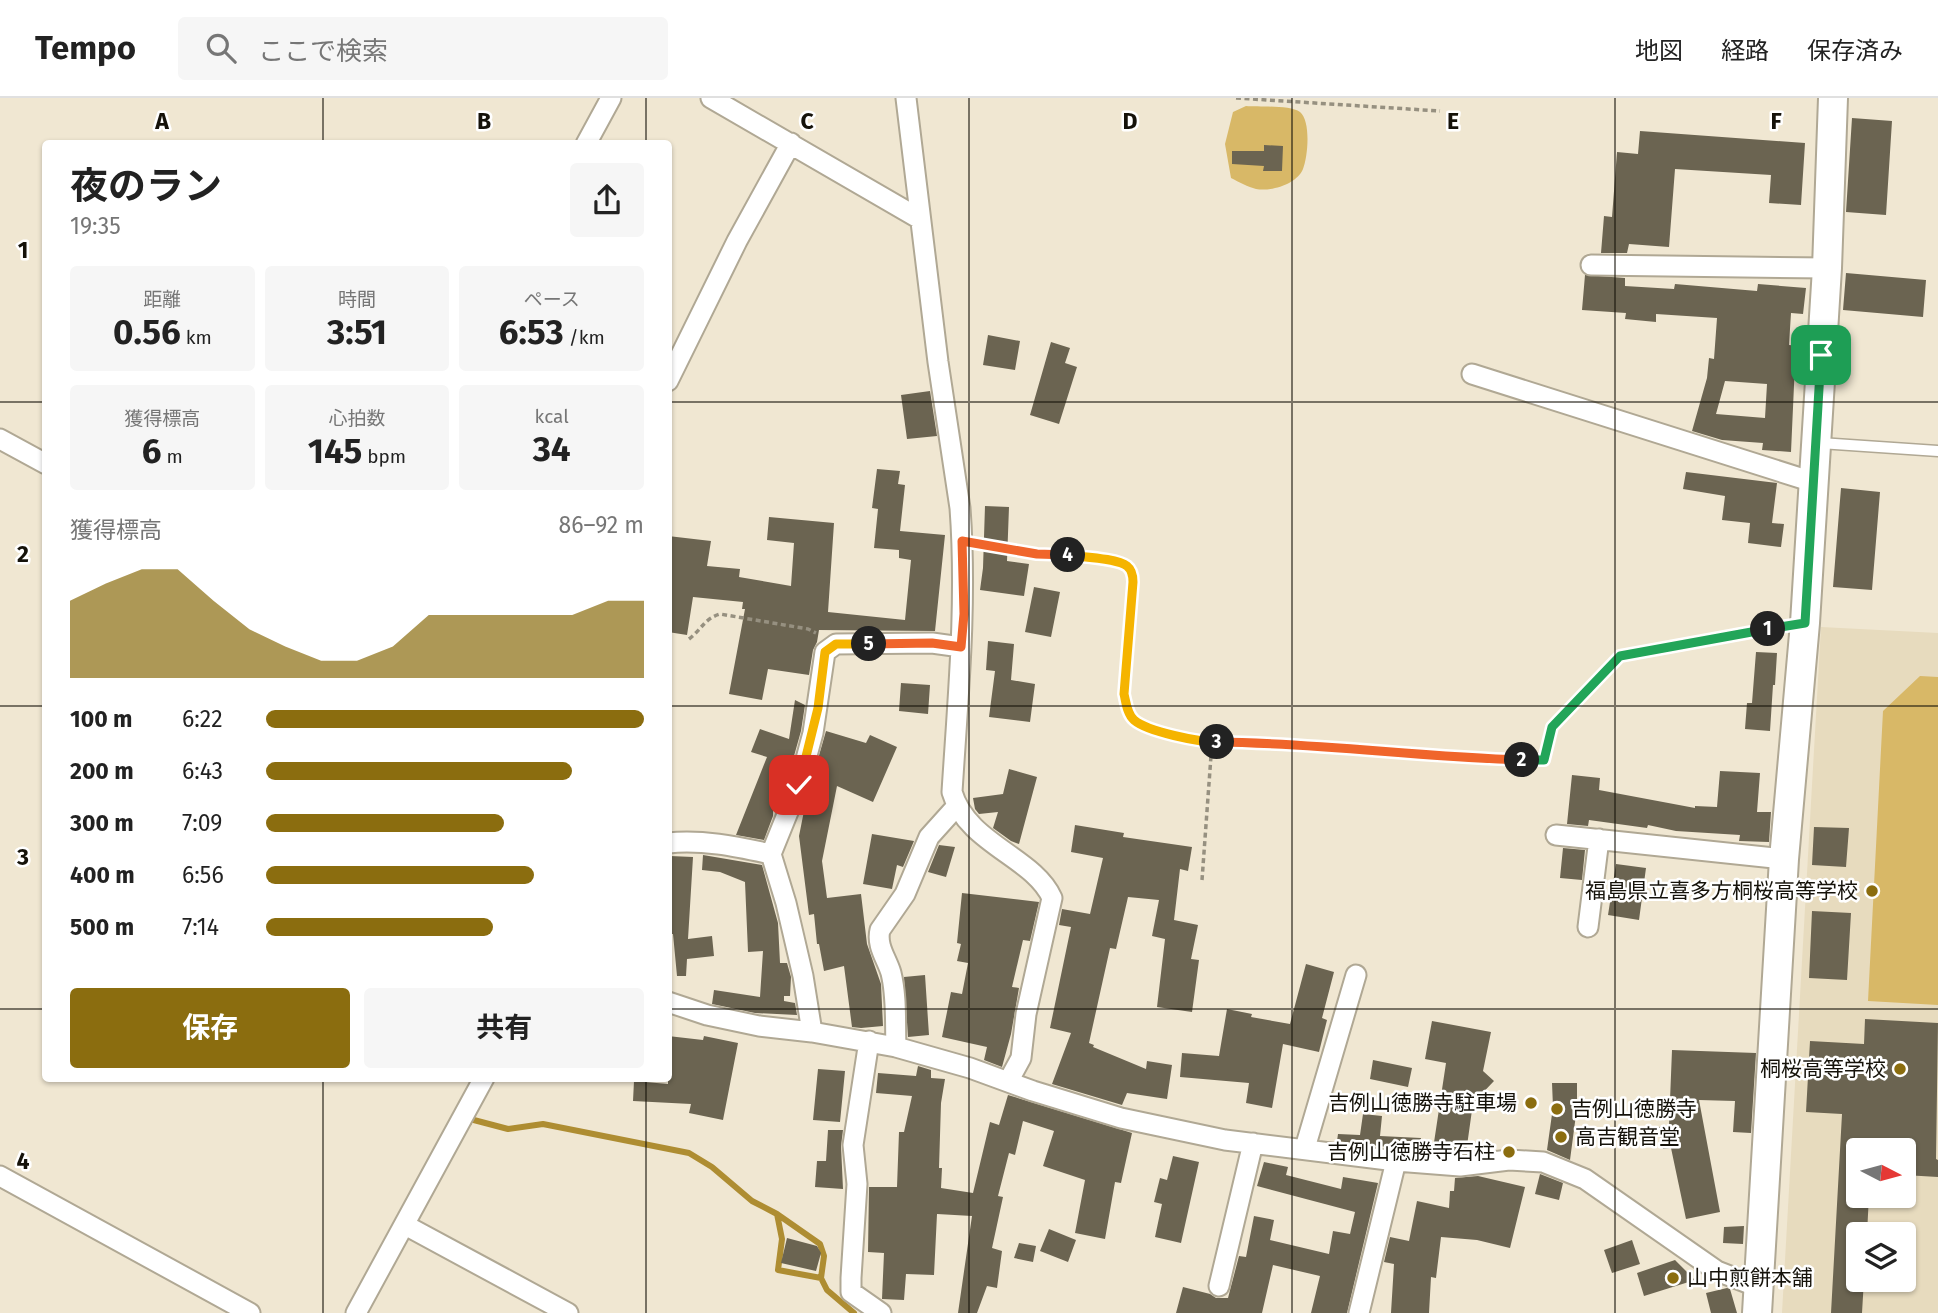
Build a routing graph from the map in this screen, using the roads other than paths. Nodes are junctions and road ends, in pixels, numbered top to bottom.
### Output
1 (611, 98) edge
2 (711, 98) edge
3 (906, 98) edge
4 (1833, 98) edge
5 (588, 140) edge
6 (791, 143) junction
7 (920, 219) junction
8 (1591, 265) dead end
9 (1827, 268) junction
10 (672, 373) edge
11 (1472, 374) dead end
12 (0, 439) edge
13 (1816, 442) junction
14 (1938, 451) edge
15 (42, 462) edge
16 (1813, 482) junction
17 (961, 647) junction
18 (956, 807) junction
19 (1556, 835) dead end
20 (1599, 839) junction
21 (672, 842) edge
22 (771, 854) junction
23 (1784, 859) junction
24 (1588, 927) dead end
25 (1356, 975) dead end
26 (672, 1003) edge
27 (812, 1032) junction
28 (869, 1041) junction
29 (896, 1047) junction
30 (1009, 1080) junction
31 (482, 1082) edge
32 (1253, 1143) junction
33 (1305, 1148) junction
34 (1396, 1161) junction
35 (0, 1176) edge
36 (405, 1225) junction
37 (1219, 1286) dead end
38 (1757, 1300) edge
39 (250, 1313) edge
40 (356, 1313) edge
41 (568, 1313) edge
42 (881, 1313) edge
43 (1359, 1313) edge

1 - 5 street
2 - 6 street
3 - 7 street
4 - 9 street
6 - 7 street
6 - 10 street
7 - 17 street
8 - 9 street
9 - 13 street
11 - 16 street
12 - 15 street
13 - 14 lane
13 - 16 street
16 - 23 street
17 - 18 street
17 - 22 street
18 - 29 street
18 - 30 street
19 - 20 street
20 - 23 street
20 - 24 street
21 - 22 street
22 - 27 street
23 - 38 street
25 - 33 street
26 - 27 street
27 - 28 street
28 - 29 street
28 - 42 street
29 - 30 street
30 - 32 street
31 - 36 street
32 - 33 street
32 - 37 street
33 - 34 street
34 - 38 street
34 - 43 street
35 - 39 street
36 - 40 street
36 - 41 street

